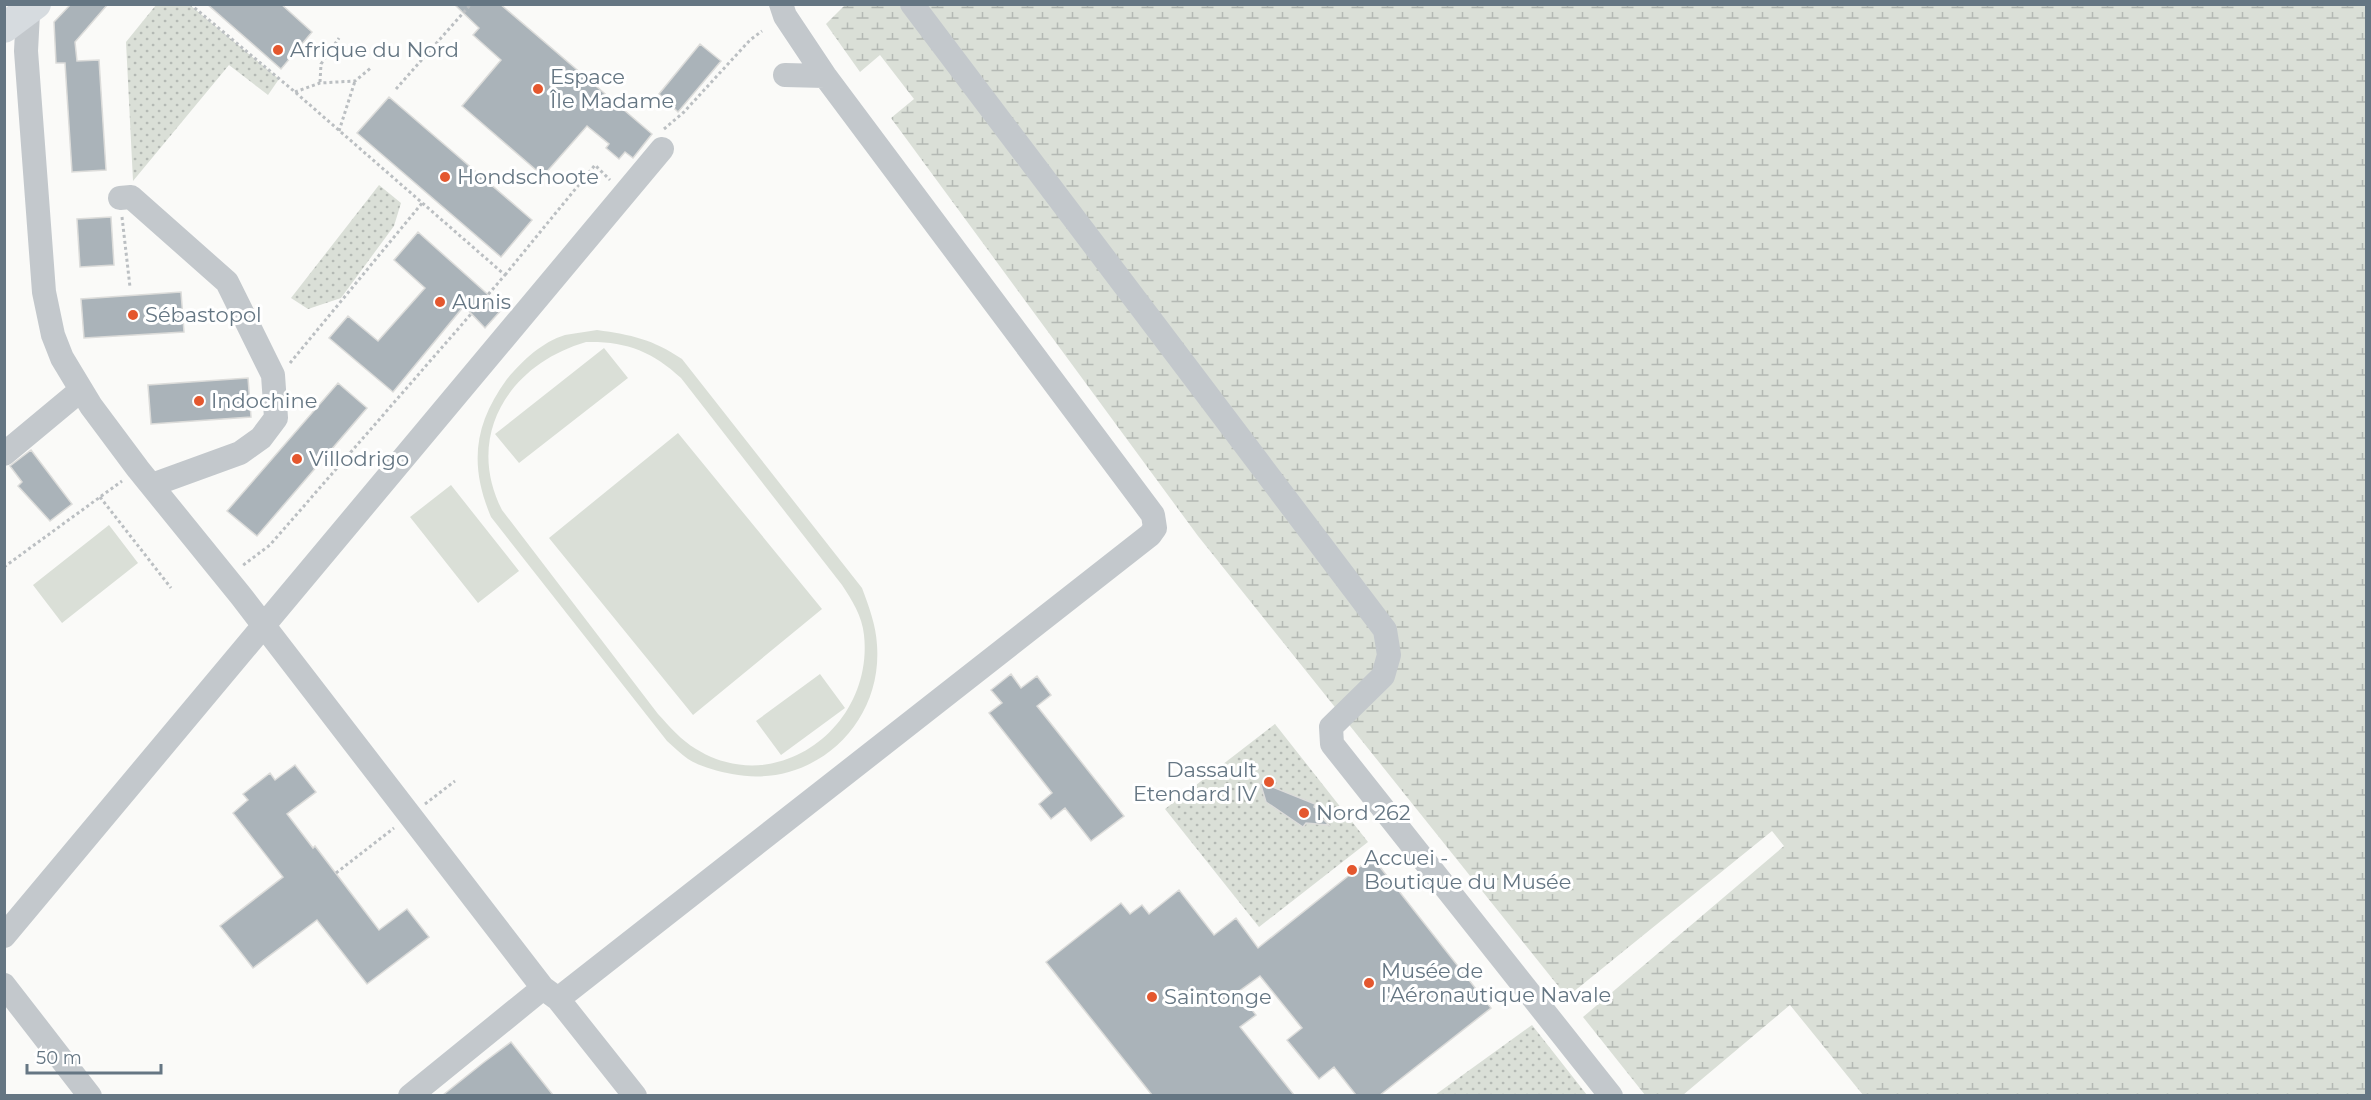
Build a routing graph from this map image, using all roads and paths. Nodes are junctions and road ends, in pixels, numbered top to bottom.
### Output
1 (190, 4) edge
2 (471, 4) edge
3 (781, 4) edge
4 (912, 4) edge
5 (23, 15) edge
6 (339, 38) dead end
7 (372, 68) dead end
8 (785, 75) dead end
9 (825, 76) junction
10 (355, 81) junction
11 (320, 83) junction
12 (396, 89) dead end
13 (295, 92) junction
14 (339, 131) junction
15 (662, 149) dead end
16 (120, 198) joint
17 (423, 202) junction
18 (130, 287) dead end
19 (273, 375) junction
20 (81, 390) junction
21 (4, 454) edge
22 (145, 477) junction
23 (99, 497) junction
24 (4, 567) edge
25 (226, 578) junction
26 (171, 588) dead end
27 (262, 626) junction
28 (4, 936) edge
29 (4, 985) edge
30 (550, 993) junction
31 (90, 1095) edge
32 (410, 1095) edge
33 (634, 1095) edge
34 (1611, 1095) edge

1 - 13 path
2 - 12 path
3 - 9 street
4 - 34 street
5 - 20 street
6 - 11 path
7 - 10 path
8 - 9 street
9 - 30 street
10 - 11 path
10 - 14 path
11 - 13 path
13 - 14 path
14 - 17 path
15 - 27 street
16 - 18 path
16 - 19 street
17 - 19 path
17 - 25 path
19 - 22 street
20 - 21 street
20 - 22 street
22 - 23 path
22 - 25 street
23 - 24 path
23 - 26 path
25 - 27 street
27 - 28 street
27 - 30 street
29 - 31 street
30 - 32 street
30 - 33 street

